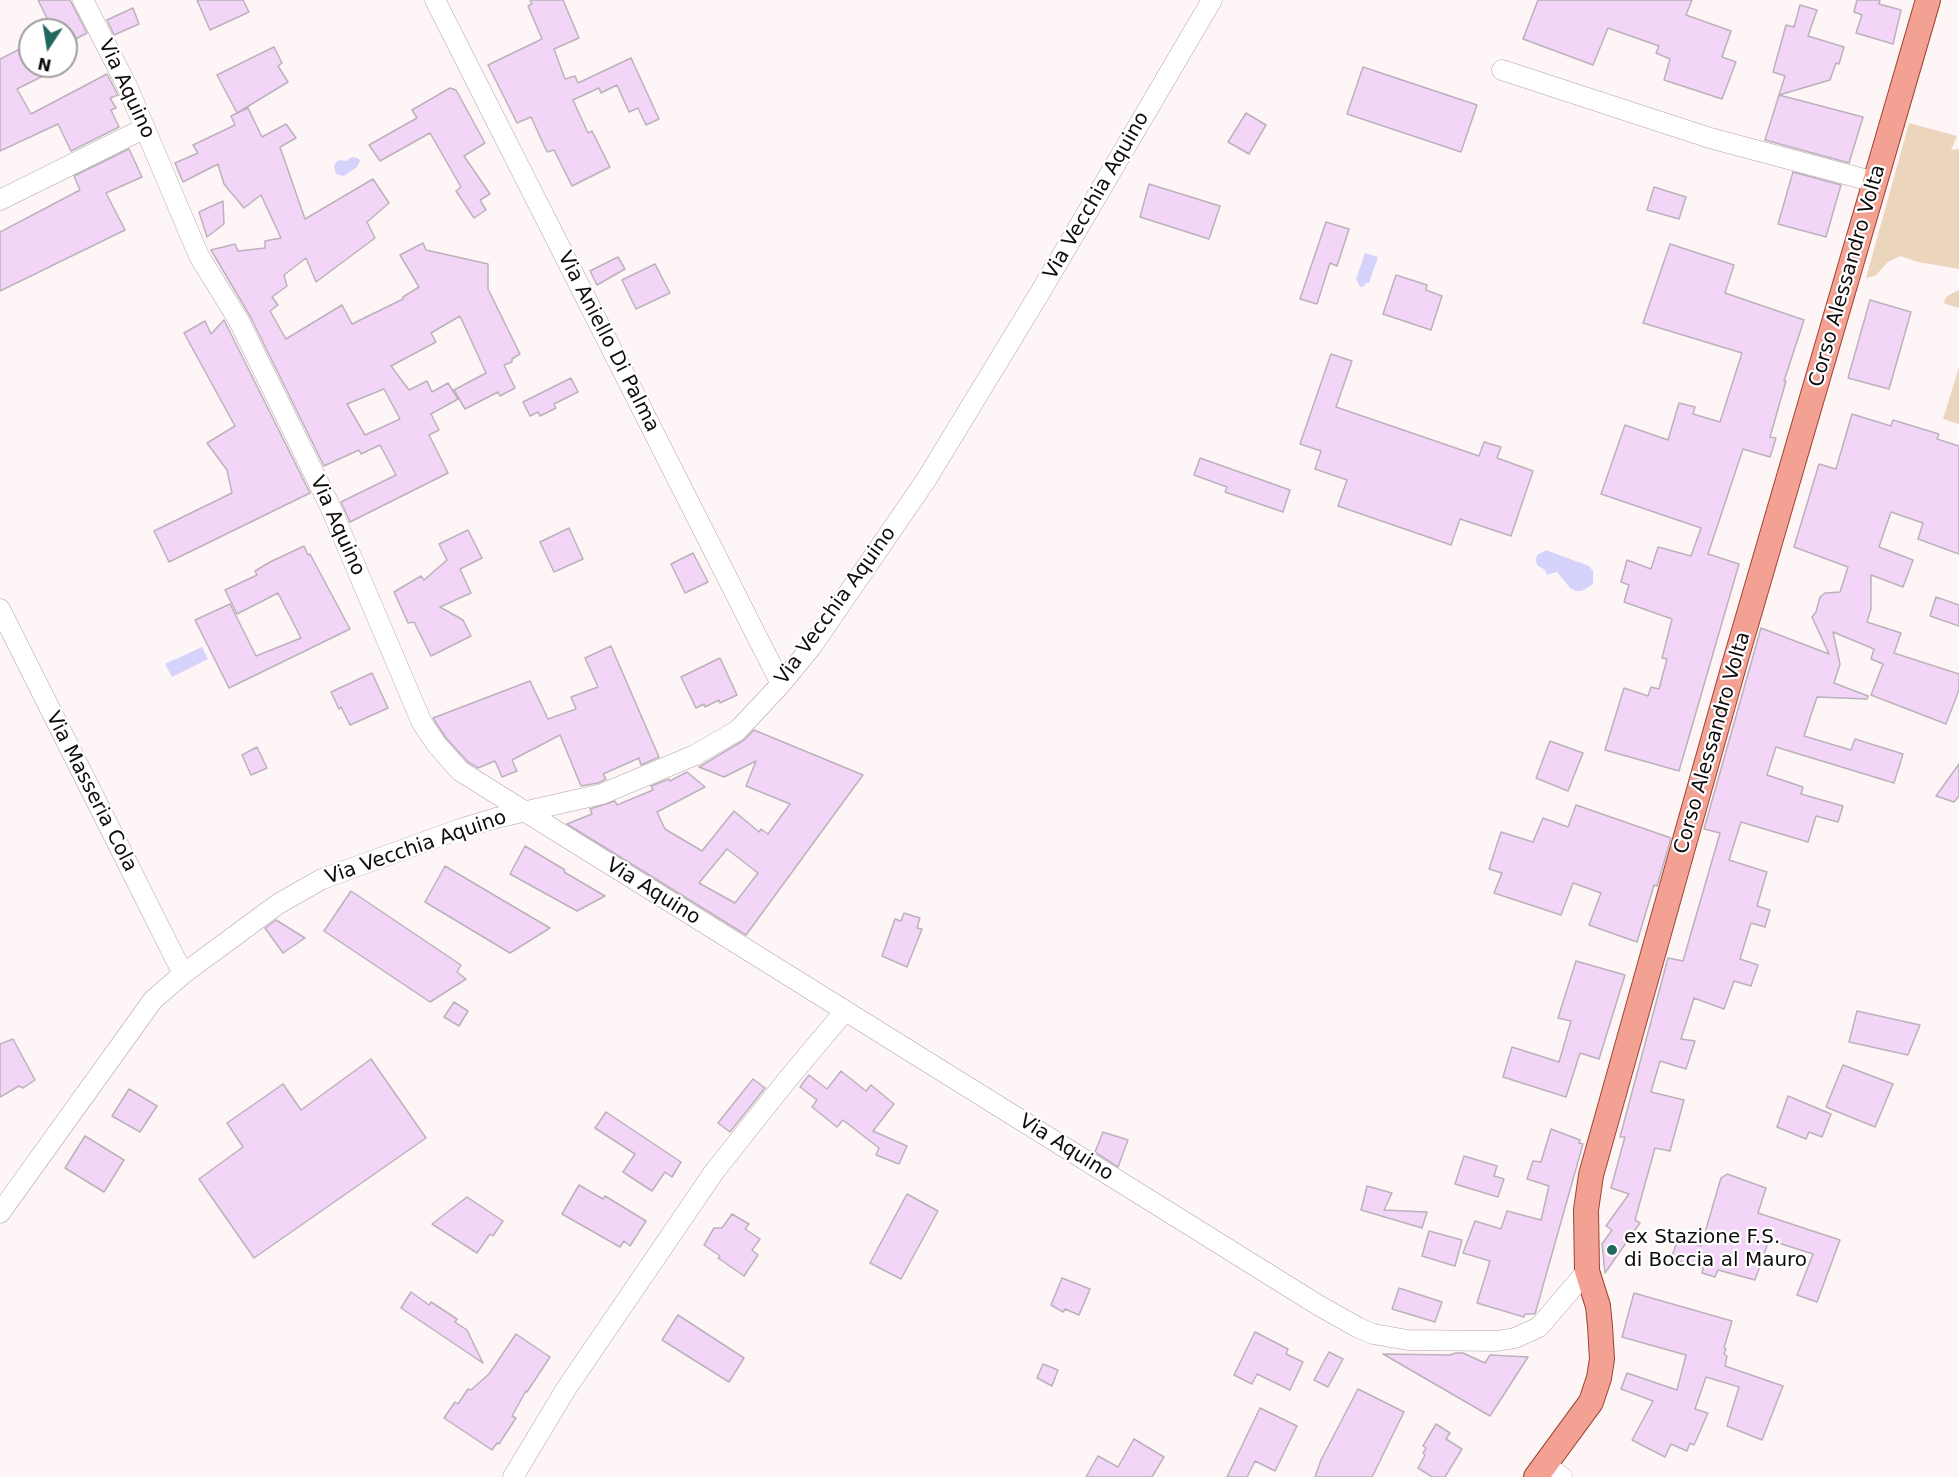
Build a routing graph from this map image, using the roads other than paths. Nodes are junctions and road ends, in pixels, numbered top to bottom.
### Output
1 (83, 0) edge
2 (435, 0) edge
3 (1212, 0) edge
4 (1928, 0) edge
5 (1502, 70) dead end
6 (145, 128) junction
7 (1875, 182) junction
8 (0, 200) edge
9 (0, 609) edge
10 (781, 684) junction
11 (524, 812) junction
12 (183, 974) junction
13 (845, 1011) junction
14 (0, 1214) edge
15 (1587, 1271) junction
16 (1548, 1473) edge
17 (513, 1477) edge

1 - 6 street, Via Aquino
2 - 10 street, Via Aniello Di Palma
3 - 10 street, Via Vecchia Aquino
4 - 7 main road, Corso Alessandro Volta
5 - 7 street
6 - 8 street
6 - 11 street, Via Aquino
7 - 15 main road, Corso Alessandro Volta
9 - 12 street, Via Masseria Cola
10 - 11 street, Via Vecchia Aquino
11 - 12 street, Via Vecchia Aquino
11 - 13 street, Via Aquino
12 - 14 street, Via Vecchia Aquino
13 - 15 street, Via Aquino
13 - 17 street
15 - 16 main road, Corso Alessandro Volta

